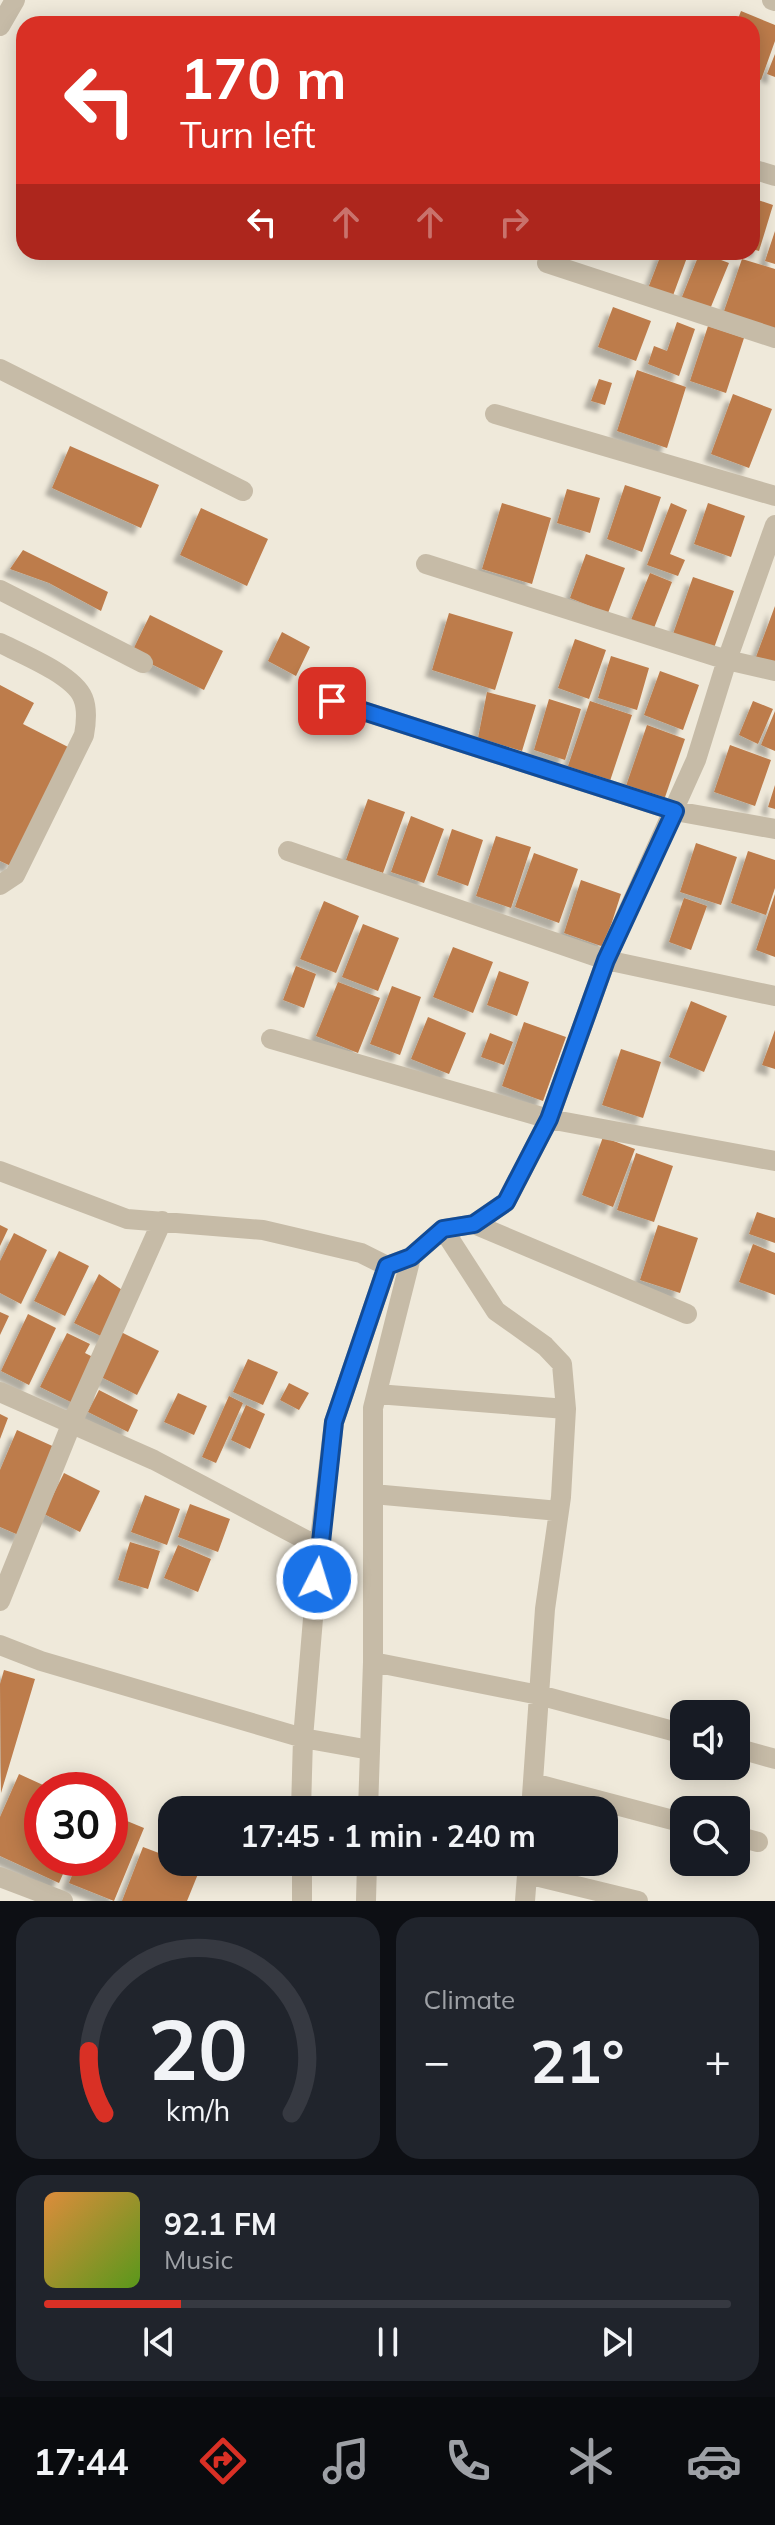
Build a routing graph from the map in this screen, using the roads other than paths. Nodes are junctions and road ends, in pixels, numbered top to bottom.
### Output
1 (15, 0) edge
2 (0, 26) edge
3 (547, 263) dead end
4 (775, 338) edge
5 (0, 369) edge
6 (495, 414) dead end
7 (243, 491) dead end
8 (775, 496) edge
9 (775, 525) edge
10 (426, 564) dead end
11 (0, 590) edge
12 (0, 643) edge
13 (727, 660) junction
14 (143, 663) dead end
15 (775, 671) edge
16 (332, 701) dead end
17 (675, 811) junction
18 (775, 829) edge
19 (288, 851) dead end
20 (0, 885) edge
21 (606, 960) junction
22 (775, 996) edge
23 (271, 1039) dead end
24 (549, 1119) junction
25 (775, 1161) edge
26 (0, 1171) edge
27 (162, 1221) junction
28 (474, 1224) junction
29 (443, 1229) junction
30 (411, 1257) junction
31 (387, 1266) junction
32 (687, 1314) dead end
33 (0, 1392) edge
34 (377, 1394) junction
35 (566, 1409) junction
36 (71, 1425) junction
37 (373, 1494) junction
38 (559, 1511) junction
39 (319, 1547) junction
40 (0, 1601) edge
41 (0, 1645) edge
42 (373, 1662) junction
43 (539, 1695) junction
44 (670, 1730) edge
45 (303, 1738) junction
46 (370, 1750) junction
47 (750, 1752) edge
48 (775, 1759) edge
49 (533, 1783) junction
50 (301, 1796) edge
51 (368, 1796) edge
52 (532, 1796) edge
53 (670, 1819) edge
54 (750, 1840) edge
55 (758, 1842) dead end
56 (302, 1876) edge
57 (367, 1876) edge
58 (527, 1876) edge
59 (554, 1876) edge
60 (0, 1877) edge
61 (63, 1901) edge
62 (302, 1901) edge
63 (366, 1901) edge
64 (525, 1901) edge
65 (638, 1901) edge

1 - 2 street
3 - 4 street
5 - 7 street
6 - 8 street
9 - 13 street
10 - 13 street
11 - 14 street
12 - 20 street
13 - 15 street
13 - 17 street
16 - 17 street
17 - 18 street
17 - 21 street
19 - 21 street
21 - 22 street
21 - 24 street
23 - 24 street
24 - 25 street
24 - 28 street
26 - 27 street
27 - 31 street
27 - 36 street
28 - 29 street
28 - 32 street
29 - 30 street
29 - 35 street
30 - 31 street
30 - 34 street
31 - 39 street
33 - 36 street
34 - 35 street
34 - 37 street
35 - 38 street
36 - 39 street
36 - 40 street
37 - 38 street
37 - 42 street
38 - 43 street
39 - 45 street
41 - 45 street
42 - 43 street
42 - 46 street
43 - 44 street
43 - 49 street
45 - 46 street
45 - 50 street
46 - 51 street
47 - 48 street
49 - 52 street
49 - 53 street
54 - 55 street
56 - 62 street
57 - 63 street
58 - 64 street
59 - 65 street
60 - 61 street

